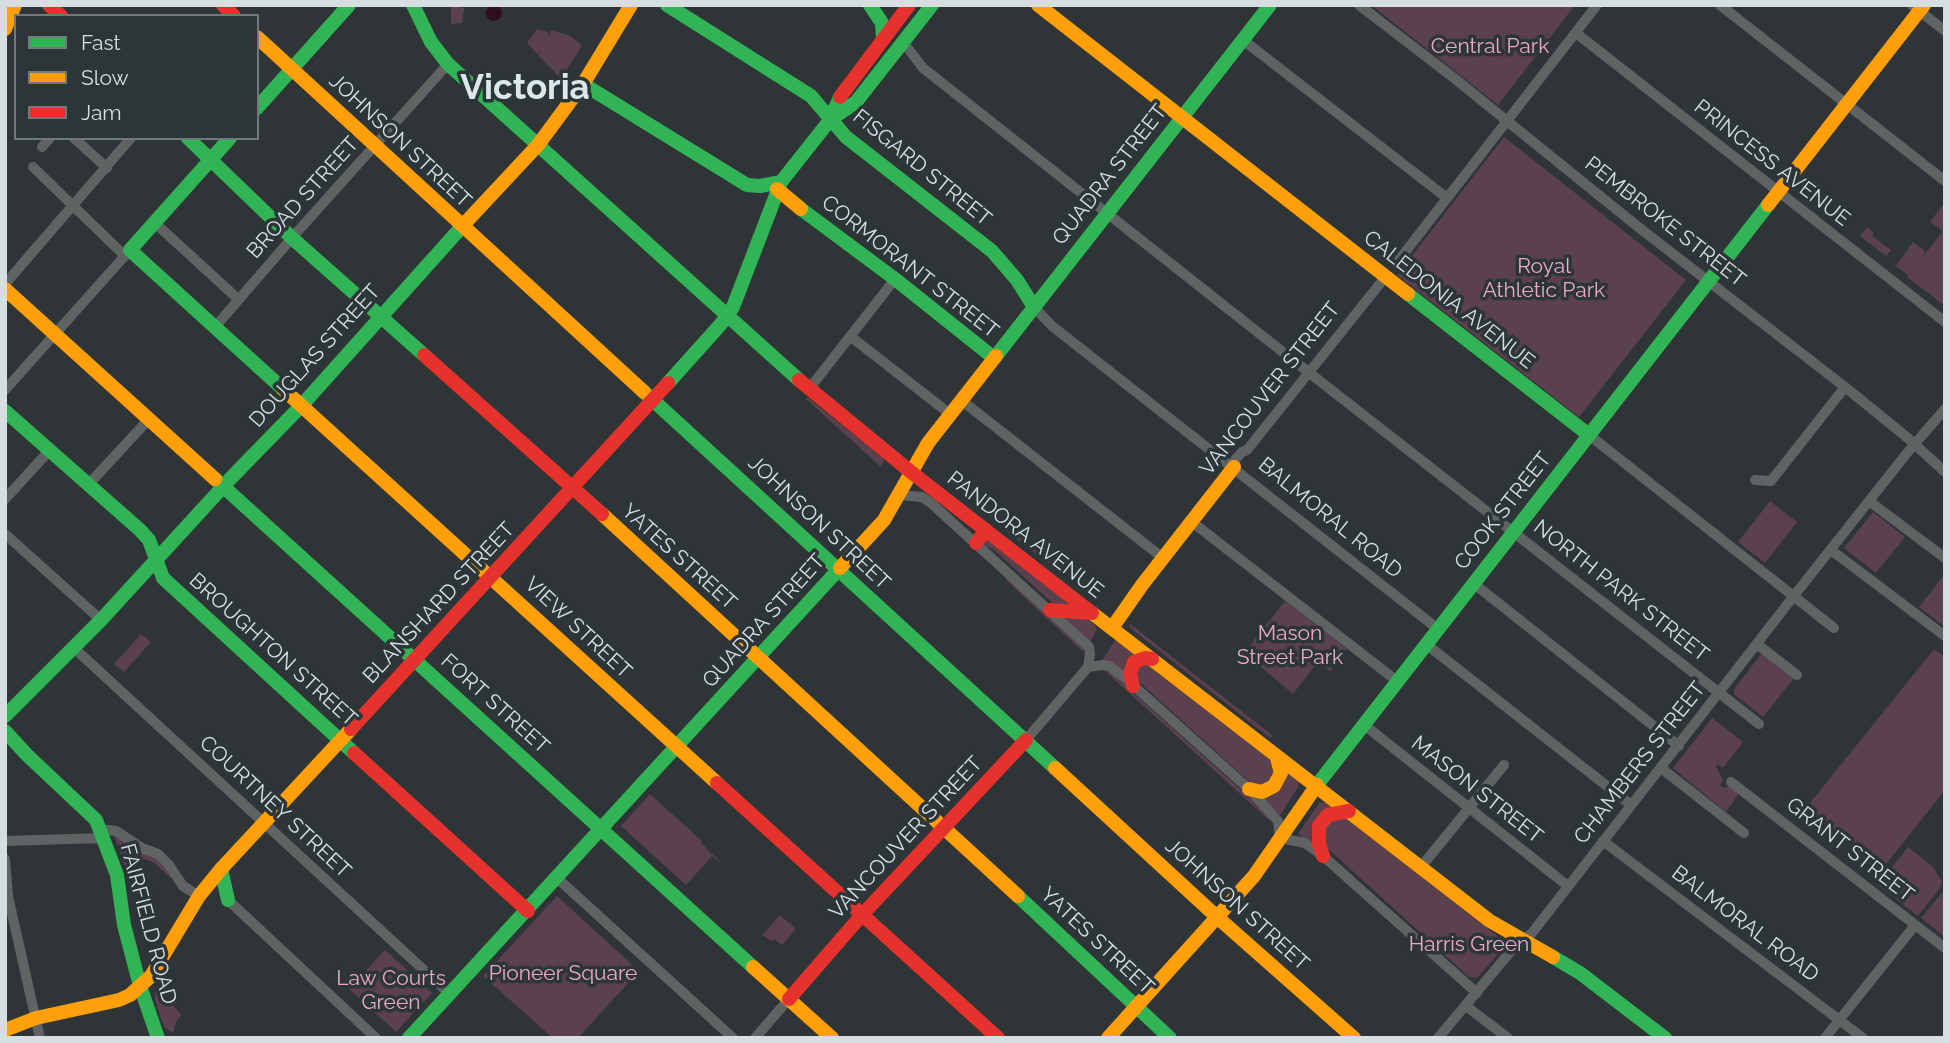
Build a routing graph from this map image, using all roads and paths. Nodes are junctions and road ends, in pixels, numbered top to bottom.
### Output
1 (15, 5) edge
2 (349, 5) edge
3 (413, 5) edge
4 (631, 5) edge
5 (667, 5) edge
6 (870, 5) edge
7 (909, 5) edge
8 (932, 5) edge
9 (1038, 5) edge
10 (1270, 5) edge
11 (1359, 5) edge
12 (1597, 5) edge
13 (1720, 5) edge
14 (1919, 7) edge
15 (5, 29) edge
16 (1945, 31) edge
17 (1576, 33) junction
18 (883, 38) junction
19 (259, 39) edge
20 (1243, 40) junction
21 (903, 42) junction
22 (448, 64) junction
23 (292, 69) junction
24 (583, 84) junction
25 (1847, 105) junction
26 (259, 106) edge
27 (1181, 119) junction
28 (830, 120) junction
29 (1507, 123) junction
30 (48, 140) edge
31 (76, 140) edge
32 (129, 140) edge
33 (227, 141) edge
34 (192, 142) edge
35 (538, 145) junction
36 (374, 146) junction
37 (42, 147) dead end
38 (210, 160) junction
39 (33, 167) dead end
40 (107, 168) junction
41 (1945, 181) edge
42 (747, 185) junction
43 (1778, 193) junction
44 (775, 195) junction
45 (1447, 198) junction
46 (72, 207) junction
47 (1107, 213) junction
48 (154, 222) junction
49 (461, 226) junction
50 (292, 238) junction
51 (128, 253) junction
52 (1399, 260) dead end
53 (1386, 276) junction
54 (895, 279) junction
55 (1709, 282) junction
56 (5, 286) edge
57 (238, 299) junction
58 (1034, 307) junction
59 (381, 315) junction
60 (727, 316) junction
61 (1945, 322) edge
62 (215, 327) junction
63 (55, 335) junction
64 (850, 336) junction
65 (994, 358) junction
66 (1309, 372) junction
67 (1845, 387) junction
68 (809, 389) junction
69 (5, 390) edge
70 (652, 399) junction
71 (961, 400) junction
72 (302, 405) junction
73 (1945, 409) edge
74 (5, 411) edge
75 (950, 414) junction
76 (149, 419) junction
77 (1589, 435) junction
78 (1915, 446) junction
79 (50, 450) junction
80 (1234, 467) junction
81 (911, 472) junction
82 (1945, 472) edge
83 (1755, 480) dead end
84 (88, 485) junction
85 (224, 486) junction
86 (572, 489) junction
87 (900, 495) junction
88 (5, 499) edge
89 (1869, 501) junction
90 (1192, 522) junction
91 (986, 530) junction
92 (1513, 533) junction
93 (5, 534) edge
94 (976, 543) junction
95 (1831, 550) junction
96 (157, 558) junction
97 (1163, 558) junction
98 (1945, 558) edge
99 (839, 570) junction
100 (492, 577) junction
101 (1474, 583) junction
102 (1793, 597) junction
103 (1050, 610) junction
104 (1091, 613) junction
105 (101, 620) junction
106 (1112, 628) junction
107 (1834, 628) dead end
108 (1438, 629) junction
109 (1945, 636) edge
110 (1426, 644) junction
111 (1757, 644) junction
112 (74, 648) junction
113 (759, 658) junction
114 (1152, 659) junction
115 (416, 660) junction
116 (1088, 667) junction
117 (1797, 675) dead end
118 (1397, 681) junction
119 (1133, 685) junction
120 (1720, 693) junction
121 (5, 716) edge
122 (1363, 724) junction
123 (1759, 724) dead end
124 (5, 731) edge
125 (342, 740) junction
126 (1026, 740) junction
127 (1679, 746) junction
128 (677, 747) junction
129 (1277, 758) junction
130 (1504, 765) dead end
131 (1661, 768) junction
132 (1731, 782) dead end
133 (1316, 786) junction
134 (1249, 789) junction
135 (1630, 805) junction
136 (1469, 809) junction
137 (1349, 811) junction
138 (265, 824) junction
139 (945, 827) junction
140 (100, 829) junction
141 (602, 830) junction
142 (1744, 833) dead end
143 (1280, 838) junction
144 (5, 841) edge
145 (1603, 841) junction
146 (1324, 856) junction
147 (5, 859) edge
148 (1421, 867) junction
149 (221, 869) junction
150 (557, 878) junction
151 (1568, 886) junction
152 (199, 896) junction
153 (228, 900) junction
154 (528, 911) junction
155 (861, 916) junction
156 (1217, 917) junction
157 (1915, 925) junction
158 (1522, 941) junction
159 (1945, 948) edge
160 (140, 986) junction
161 (1477, 993) junction
162 (451, 995) junction
163 (789, 999) junction
164 (1466, 1006) junction
165 (1136, 1007) junction
166 (36, 1018) junction
167 (1840, 1019) junction
168 (5, 1030) edge
169 (40, 1038) edge
170 (158, 1038) edge
171 (376, 1038) edge
172 (408, 1038) edge
173 (733, 1038) edge
174 (755, 1038) edge
175 (832, 1038) edge
176 (998, 1038) edge
177 (1108, 1038) edge
178 (1170, 1038) edge
179 (1354, 1038) edge
180 (1438, 1038) edge
181 (1508, 1038) edge
182 (1665, 1038) edge
183 (1825, 1038) edge
184 (1863, 1038) edge

1 - 15 main road
2 - 23 main road
3 - 22 main road, PANDORA AVENUE
4 - 24 main road, DOUGLAS STREET
5 - 28 main road, FISGARD STREET
6 - 18 main road
7 - 18 main road, BLANSHARD STREET
8 - 21 main road, BLANSHARD STREET
9 - 27 main road, CALEDONIA AVENUE
10 - 20 main road, QUADRA STREET
11 - 29 street, PEMBROKE STREET
12 - 17 street
13 - 25 street
14 - 16 street
14 - 25 main road, COOK STREET
17 - 29 street
17 - 43 street, PRINCESS AVENUE
18 - 28 main road, BLANSHARD STREET
19 - 23 main road, JOHNSON STREET
20 - 27 main road, QUADRA STREET
20 - 45 street
21 - 28 main road, BLANSHARD STREET
21 - 47 street, NORTH PARK STREET
22 - 35 main road, PANDORA AVENUE
22 - 36 street, BROAD STREET
23 - 26 main road
23 - 36 main road, JOHNSON STREET
24 - 35 main road, DOUGLAS STREET
24 - 42 main road
25 - 41 street
25 - 43 main road, COOK STREET
27 - 47 main road, QUADRA STREET
27 - 53 main road, CALEDONIA AVENUE
28 - 44 main road, BLANSHARD STREET
28 - 58 main road, FISGARD STREET
29 - 45 street
29 - 55 street, PEMBROKE STREET
30 - 37 street
31 - 40 street
32 - 40 street
33 - 34 main road
33 - 38 main road
34 - 38 main road, YATES STREET
35 - 49 main road, DOUGLAS STREET
35 - 60 main road, PANDORA AVENUE
36 - 49 main road, JOHNSON STREET
36 - 50 street, BROAD STREET
38 - 48 main road
38 - 50 main road, YATES STREET
39 - 46 street
40 - 46 street
42 - 44 main road
42 - 44 main road
43 - 55 main road, COOK STREET
43 - 61 street, PRINCESS AVENUE
44 - 54 main road, CORMORANT STREET
44 - 60 main road, BLANSHARD STREET
45 - 52 street
46 - 51 street
46 - 56 street
47 - 58 main road, QUADRA STREET
47 - 66 street, NORTH PARK STREET
48 - 51 main road
48 - 57 street
49 - 59 main road, DOUGLAS STREET
49 - 70 main road, JOHNSON STREET
50 - 57 street, BROAD STREET
50 - 59 main road, YATES STREET
51 - 62 main road, VIEW STREET
51 - 63 street
53 - 66 street, VANCOUVER STREET
53 - 77 main road, CALEDONIA AVENUE
54 - 64 street
54 - 65 main road, CORMORANT STREET
55 - 67 street, PEMBROKE STREET
55 - 77 main road, COOK STREET
56 - 63 main road, FORT STREET
57 - 62 street, BROAD STREET
58 - 65 main road, QUADRA STREET
58 - 80 street, BALMORAL ROAD
59 - 72 main road, DOUGLAS STREET
59 - 86 main road, YATES STREET
60 - 68 main road, PANDORA AVENUE
60 - 70 main road, BLANSHARD STREET
62 - 72 main road, VIEW STREET
63 - 69 street
63 - 76 main road, FORT STREET
64 - 68 street
64 - 75 street
65 - 71 main road, QUADRA STREET
66 - 80 street, VANCOUVER STREET
66 - 92 street, NORTH PARK STREET
67 - 78 street, PEMBROKE STREET
67 - 83 street
68 - 81 main road, PANDORA AVENUE
70 - 86 main road, BLANSHARD STREET
70 - 99 main road, JOHNSON STREET
71 - 75 main road, QUADRA STREET
71 - 97 street
72 - 85 main road, DOUGLAS STREET
72 - 100 main road, VIEW STREET
73 - 78 street, CHAMBERS STREET
74 - 79 main road, BROUGHTON STREET
75 - 81 main road, QUADRA STREET
76 - 84 street
76 - 85 main road, FORT STREET
77 - 92 main road, COOK STREET
77 - 102 street, CALEDONIA AVENUE
78 - 82 street, PEMBROKE STREET
78 - 89 street, CHAMBERS STREET
79 - 84 main road, BROUGHTON STREET
79 - 88 street
80 - 90 main road, VANCOUVER STREET
80 - 108 street, BALMORAL ROAD
81 - 87 main road, QUADRA STREET
81 - 91 main road, PANDORA AVENUE
84 - 96 main road, BROUGHTON STREET
85 - 96 main road, DOUGLAS STREET
85 - 115 main road, FORT STREET
86 - 100 main road, BLANSHARD STREET
86 - 113 main road, YATES STREET
87 - 94 street, PANDORA AVENUE
87 - 99 main road, QUADRA STREET
89 - 95 street, CHAMBERS STREET
89 - 98 street
90 - 97 main road, VANCOUVER STREET
90 - 118 street
91 - 94 main road
91 - 104 main road, PANDORA AVENUE
92 - 101 main road, COOK STREET
92 - 120 street, NORTH PARK STREET
93 - 105 street
94 - 103 street, PANDORA AVENUE
95 - 102 street, CHAMBERS STREET
95 - 109 street
96 - 105 main road, DOUGLAS STREET
96 - 125 main road, BROUGHTON STREET
97 - 106 main road, VANCOUVER STREET
99 - 113 main road, QUADRA STREET
99 - 126 main road, JOHNSON STREET
100 - 115 main road, BLANSHARD STREET
100 - 128 main road, VIEW STREET
101 - 108 main road, COOK STREET
101 - 127 street
102 - 107 street, CALEDONIA AVENUE
102 - 111 street, CHAMBERS STREET
103 - 104 main road
103 - 116 street, PANDORA AVENUE
104 - 106 main road, PANDORA AVENUE
105 - 112 main road, DOUGLAS STREET
106 - 114 main road, PANDORA AVENUE
108 - 110 main road, COOK STREET
110 - 118 main road, COOK STREET
110 - 135 street
111 - 117 street
111 - 120 street, CHAMBERS STREET
112 - 121 main road, DOUGLAS STREET
112 - 138 street, COURTNEY STREET
113 - 128 main road, QUADRA STREET
113 - 139 main road, YATES STREET
114 - 119 main road
114 - 129 main road, PANDORA AVENUE
115 - 125 main road, BLANSHARD STREET
115 - 141 main road, FORT STREET
116 - 119 street
116 - 126 street, VANCOUVER STREET
118 - 122 main road, COOK STREET
119 - 134 street
120 - 123 street, NORTH PARK STREET
120 - 127 street, CHAMBERS STREET
122 - 133 main road, COOK STREET
122 - 136 street, MASON STREET
124 - 140 main road
125 - 138 main road, BLANSHARD STREET
125 - 154 main road, BROUGHTON STREET
126 - 139 main road, VANCOUVER STREET
126 - 156 main road, JOHNSON STREET
127 - 131 street, CHAMBERS STREET
128 - 141 main road, QUADRA STREET
128 - 155 main road, VIEW STREET
129 - 133 main road, PANDORA AVENUE
129 - 134 main road
130 - 136 street
131 - 135 street, CHAMBERS STREET
131 - 142 street
132 - 157 street, GRANT STREET
133 - 137 main road, PANDORA AVENUE
133 - 143 main road, COOK STREET
134 - 143 street
135 - 145 street, CHAMBERS STREET
136 - 148 street
136 - 151 street, MASON STREET
137 - 146 main road
137 - 148 main road, PANDORA AVENUE
138 - 149 main road, BLANSHARD STREET
138 - 162 street, COURTNEY STREET
139 - 155 main road, VANCOUVER STREET
139 - 165 main road, YATES STREET
140 - 144 street
140 - 152 street
140 - 160 main road, FAIRFIELD ROAD
141 - 150 main road, QUADRA STREET
141 - 163 main road, FORT STREET
143 - 146 street
143 - 156 main road, COOK STREET
145 - 151 street, CHAMBERS STREET
145 - 167 street, BALMORAL ROAD
146 - 161 street
147 - 166 street
148 - 158 main road, PANDORA AVENUE
149 - 152 main road, BLANSHARD STREET
149 - 153 main road
150 - 154 main road, QUADRA STREET
150 - 173 street
151 - 158 street, CHAMBERS STREET
152 - 153 main road
152 - 160 main road, BLANSHARD STREET
153 - 171 street
154 - 162 main road, QUADRA STREET
155 - 163 main road, VANCOUVER STREET
155 - 176 main road, VIEW STREET
156 - 165 main road, COOK STREET
156 - 179 main road, JOHNSON STREET
157 - 159 street, GRANT STREET
157 - 167 street
158 - 161 street, CHAMBERS STREET
158 - 182 main road, PANDORA AVENUE
160 - 166 main road, BLANSHARD STREET
160 - 170 main road, FAIRFIELD ROAD
161 - 164 street, CHAMBERS STREET
162 - 172 main road, QUADRA STREET
163 - 174 street, VANCOUVER STREET
163 - 175 main road, FORT STREET
164 - 180 street, CHAMBERS STREET
164 - 181 street
165 - 177 main road, COOK STREET
165 - 178 main road, YATES STREET
166 - 168 main road, BLANSHARD STREET
166 - 169 street
167 - 183 street
167 - 184 street, BALMORAL ROAD

